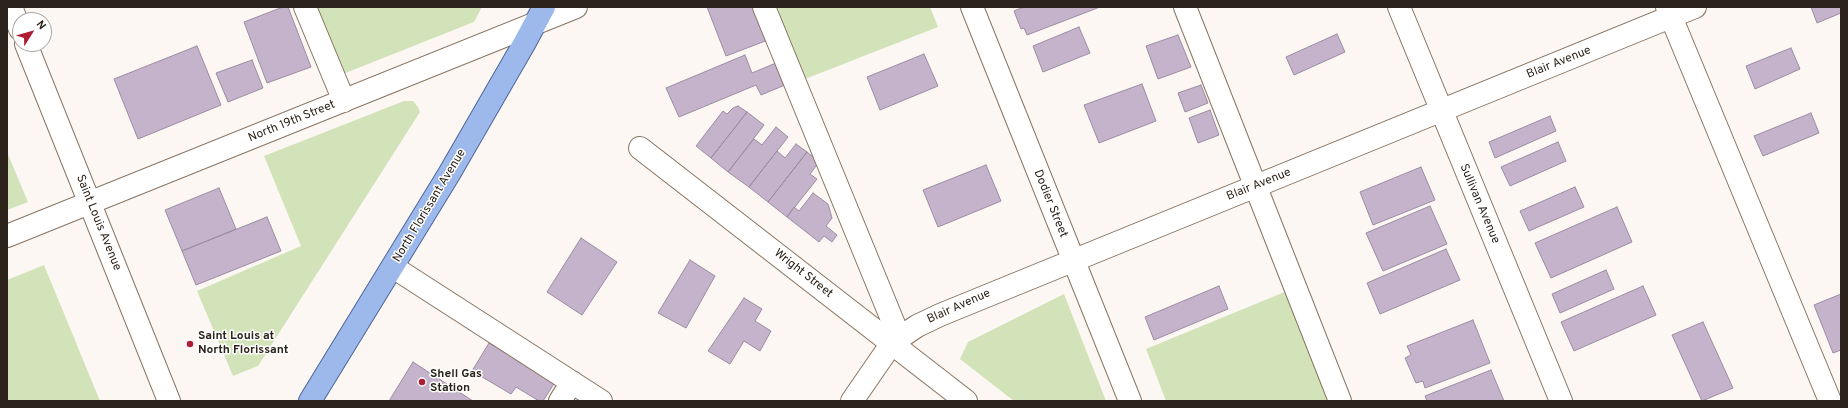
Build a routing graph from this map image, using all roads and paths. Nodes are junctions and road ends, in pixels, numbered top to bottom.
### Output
1 (306, 7) edge
2 (576, 7) edge
3 (764, 7) edge
4 (972, 7) edge
5 (1185, 7) edge
6 (1398, 7) edge
7 (1695, 7) edge
8 (1669, 12) edge
9 (539, 16) edge
10 (29, 52) edge
11 (344, 101) junction
12 (1440, 112) junction
13 (640, 148) dead end
14 (1255, 186) junction
15 (90, 203) junction
16 (7, 236) edge
17 (1072, 260) junction
18 (393, 267) junction
19 (896, 341) junction
20 (572, 382) junction
21 (1830, 398) edge
22 (169, 401) edge
23 (310, 401) edge
24 (560, 401) edge
25 (601, 401) edge
26 (852, 401) edge
27 (966, 401) edge
28 (1130, 401) edge
29 (1340, 401) edge
30 (1561, 401) edge

1 - 11 street
2 - 9 street, North 19th Street
3 - 19 street
4 - 17 street, Dodier Street
5 - 14 street
6 - 12 street, Sullivan Avenue
7 - 8 street, Blair Avenue
8 - 12 street, Blair Avenue
8 - 21 street
9 - 11 street, North 19th Street
9 - 18 main road, North Florissant Avenue
10 - 15 street, Saint Louis Avenue
11 - 15 street, North 19th Street
12 - 14 street, Blair Avenue
12 - 30 street, Sullivan Avenue
13 - 19 street, Wright Street
14 - 17 street, Blair Avenue
14 - 29 street
15 - 16 street, North 19th Street
15 - 22 street, Saint Louis Avenue
17 - 19 street, Blair Avenue
17 - 28 street, Dodier Street
18 - 20 street
18 - 23 main road, North Florissant Avenue
19 - 26 street, Blair Avenue
19 - 27 street, Wright Street
20 - 24 street
20 - 25 street

